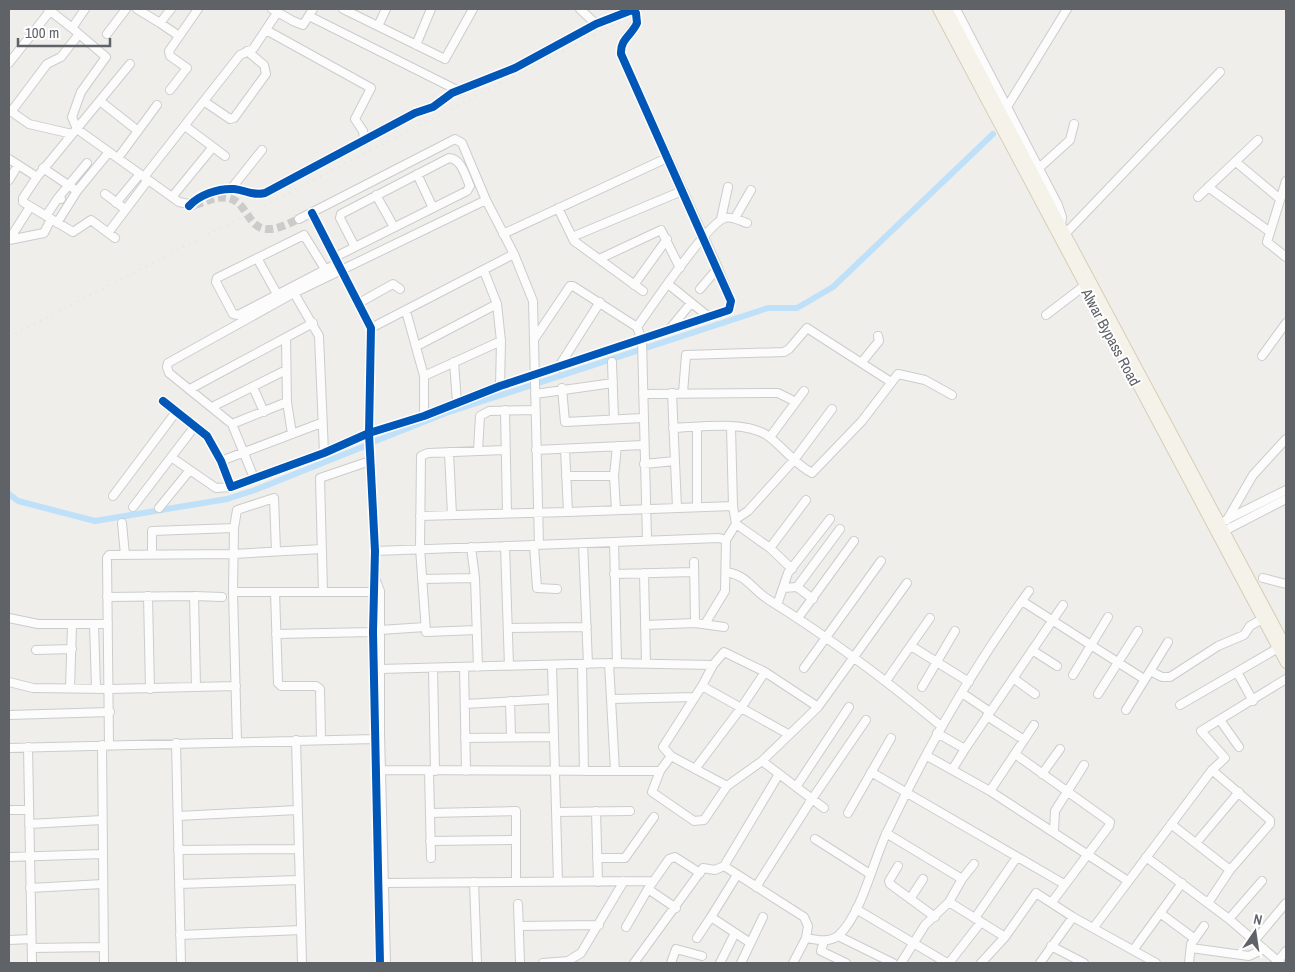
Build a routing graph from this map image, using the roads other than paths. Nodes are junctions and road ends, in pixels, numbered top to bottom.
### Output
1 (85, 9) edge
2 (126, 9) edge
3 (137, 9) edge
4 (171, 9) edge
5 (198, 9) edge
6 (343, 9) edge
7 (386, 9) edge
8 (421, 9) edge
9 (473, 9) edge
10 (580, 9) edge
11 (938, 9) edge
12 (947, 9) edge
13 (956, 9) edge
14 (1067, 9) edge
15 (49, 10) edge
16 (274, 11) edge
17 (430, 11) edge
18 (311, 12) edge
19 (160, 23) junction
20 (596, 24) junction
21 (378, 26) junction
22 (72, 28) junction
23 (266, 30) junction
24 (79, 34) junction
25 (107, 34) dead end
26 (179, 36) junction
27 (416, 45) junction
28 (246, 51) junction
29 (9, 63) edge
30 (130, 64) dead end
31 (1220, 72) dead end
32 (170, 90) dead end
33 (459, 91) junction
34 (100, 101) junction
35 (205, 102) junction
36 (157, 105) dead end
37 (1007, 107) junction
38 (10, 111) edge
39 (1074, 124) dead end
40 (185, 126) junction
41 (138, 130) junction
42 (75, 131) junction
43 (1258, 140) dead end
44 (364, 141) junction
45 (212, 147) junction
46 (262, 150) dead end
47 (109, 152) junction
48 (225, 156) dead end
49 (118, 158) junction
50 (667, 158) junction
51 (9, 159) edge
52 (1236, 162) junction
53 (87, 163) dead end
54 (18, 166) junction
55 (44, 168) junction
56 (1039, 168) junction
57 (416, 174) junction
58 (37, 177) junction
59 (144, 177) junction
60 (9, 180) edge
61 (1286, 181) edge
62 (68, 184) junction
63 (728, 187) dead end
64 (1208, 187) junction
65 (231, 189) junction
66 (751, 190) dead end
67 (77, 191) junction
68 (682, 191) junction
69 (105, 194) dead end
70 (376, 195) junction
71 (1198, 197) dead end
72 (58, 198) junction
73 (172, 198) junction
74 (486, 200) junction
75 (1280, 200) junction
76 (116, 203) junction
77 (69, 204) junction
78 (30, 207) junction
79 (433, 208) junction
80 (558, 208) junction
81 (126, 209) junction
82 (312, 213) junction
83 (734, 218) junction
84 (299, 219) tunnel mouth
85 (721, 219) junction
86 (51, 220) junction
87 (747, 224) dead end
88 (394, 227) junction
89 (1063, 230) junction
90 (1270, 232) junction
91 (108, 233) junction
92 (503, 234) junction
93 (572, 237) junction
94 (703, 237) junction
95 (114, 238) dead end
96 (667, 239) junction
97 (9, 240) edge
98 (355, 247) junction
99 (514, 254) junction
100 (1286, 257) edge
101 (258, 258) junction
102 (599, 259) junction
103 (337, 260) junction
104 (680, 268) junction
105 (718, 268) junction
106 (325, 270) junction
107 (342, 271) junction
108 (484, 271) junction
109 (668, 284) junction
110 (634, 285) junction
111 (1084, 286) junction
112 (400, 289) dead end
113 (700, 289) dead end
114 (643, 291) dead end
115 (277, 294) junction
116 (294, 294) junction
117 (359, 302) junction
118 (600, 302) junction
119 (691, 302) junction
120 (497, 304) junction
121 (406, 311) junction
122 (1046, 315) dead end
123 (709, 317) junction
124 (1286, 323) edge
125 (313, 324) junction
126 (637, 327) junction
127 (371, 328) junction
128 (669, 331) junction
129 (878, 336) dead end
130 (286, 338) junction
131 (534, 338) junction
132 (501, 341) junction
133 (642, 344) junction
134 (417, 346) junction
135 (1262, 356) dead end
136 (454, 362) junction
137 (612, 362) dead end
138 (862, 362) junction
139 (558, 368) junction
140 (286, 370) junction
141 (424, 376) junction
142 (891, 382) junction
143 (613, 383) junction
144 (500, 386) junction
145 (534, 386) junction
146 (253, 387) junction
147 (562, 388) junction
148 (190, 389) junction
149 (804, 391) dead end
150 (672, 393) junction
151 (683, 393) junction
152 (643, 394) junction
153 (952, 395) dead end
154 (162, 402) dead end
155 (287, 402) junction
156 (796, 402) junction
157 (457, 403) junction
158 (212, 407) junction
159 (505, 410) junction
160 (535, 410) junction
161 (832, 410) dead end
162 (176, 412) junction
163 (264, 412) junction
164 (424, 416) junction
165 (643, 418) junction
166 (614, 419) junction
167 (321, 423) junction
168 (232, 424) junction
169 (195, 426) junction
170 (731, 426) junction
171 (697, 427) junction
172 (673, 428) junction
173 (369, 433) junction
174 (292, 434) junction
175 (770, 438) junction
176 (1286, 439) edge
177 (643, 445) junction
178 (618, 446) junction
179 (565, 449) junction
180 (505, 450) junction
181 (536, 450) junction
182 (243, 451) junction
183 (478, 451) junction
184 (448, 452) junction
185 (324, 453) junction
186 (171, 457) junction
187 (794, 460) junction
188 (222, 461) junction
189 (370, 461) junction
190 (675, 461) junction
191 (644, 464) junction
192 (190, 470) junction
193 (566, 476) junction
194 (614, 476) junction
195 (254, 478) junction
196 (231, 487) junction
197 (1286, 490) edge
198 (113, 496) dead end
199 (1286, 499) edge
200 (806, 500) dead end
201 (733, 506) junction
202 (133, 507) dead end
203 (697, 507) junction
204 (159, 508) dead end
205 (677, 508) junction
206 (646, 509) junction
207 (616, 510) junction
208 (538, 511) junction
209 (507, 512) junction
210 (568, 512) junction
211 (452, 515) junction
212 (420, 516) junction
213 (830, 519) dead end
214 (151, 521) dead end
215 (736, 521) junction
216 (122, 523) dead end
217 (1223, 524) junction
218 (234, 528) junction
219 (840, 529) dead end
220 (152, 531) junction
221 (647, 540) junction
222 (726, 540) junction
223 (854, 541) dead end
224 (614, 542) junction
225 (583, 543) junction
226 (537, 545) junction
227 (504, 546) junction
228 (471, 547) junction
229 (420, 548) junction
230 (770, 548) junction
231 (322, 549) junction
232 (276, 550) junction
233 (375, 551) junction
234 (152, 554) junction
235 (234, 554) junction
236 (125, 555) junction
237 (881, 561) dead end
238 (694, 562) dead end
239 (792, 569) junction
240 (694, 572) junction
241 (726, 572) junction
242 (644, 573) junction
243 (614, 574) junction
244 (475, 578) junction
245 (1263, 578) dead end
246 (422, 579) junction
247 (376, 581) junction
248 (908, 583) dead end
249 (1286, 584) edge
250 (797, 587) junction
251 (557, 588) dead end
252 (783, 588) junction
253 (1029, 591) dead end
254 (233, 592) junction
255 (276, 592) junction
256 (322, 592) junction
257 (374, 592) junction
258 (148, 596) junction
259 (194, 596) junction
260 (107, 597) junction
261 (222, 597) dead end
262 (813, 599) junction
263 (1022, 601) junction
264 (777, 604) junction
265 (1063, 605) dead end
266 (1108, 617) dead end
267 (9, 618) edge
268 (798, 618) junction
269 (930, 618) dead end
270 (1052, 621) junction
271 (695, 623) junction
272 (1256, 623) junction
273 (94, 624) junction
274 (108, 624) junction
275 (705, 624) junction
276 (72, 625) junction
277 (645, 625) junction
278 (425, 627) junction
279 (587, 627) junction
280 (724, 627) dead end
281 (508, 628) junction
282 (477, 630) junction
283 (377, 631) junction
284 (1138, 631) dead end
285 (955, 632) dead end
286 (276, 634) junction
287 (827, 638) junction
288 (1168, 642) dead end
289 (911, 646) junction
290 (1090, 646) junction
291 (1282, 647) edge
292 (72, 649) junction
293 (36, 650) dead end
294 (1032, 650) junction
295 (855, 656) junction
296 (937, 662) junction
297 (613, 663) junction
298 (646, 663) junction
299 (1286, 663) edge
300 (585, 664) junction
301 (1118, 664) junction
302 (552, 665) junction
303 (713, 665) junction
304 (509, 666) junction
305 (1057, 666) dead end
306 (464, 667) junction
307 (478, 667) junction
308 (433, 668) junction
309 (804, 668) dead end
310 (380, 670) junction
311 (1150, 671) junction
312 (764, 672) junction
313 (1237, 672) junction
314 (1073, 674) dead end
315 (1013, 678) junction
316 (1144, 679) junction
317 (1284, 680) edge
318 (886, 681) junction
319 (9, 682) edge
320 (969, 682) junction
321 (236, 686) junction
322 (702, 686) junction
323 (922, 686) dead end
324 (196, 687) junction
325 (70, 688) junction
326 (96, 688) junction
327 (109, 689) junction
328 (150, 689) junction
329 (962, 693) junction
330 (1035, 694) dead end
331 (1098, 694) dead end
332 (695, 697) junction
333 (553, 699) junction
334 (612, 699) junction
335 (510, 701) junction
336 (1253, 701) junction
337 (464, 704) junction
338 (1180, 705) dead end
339 (818, 707) junction
340 (849, 707) dead end
341 (741, 708) junction
342 (1126, 710) dead end
343 (110, 712) junction
344 (9, 714) edge
345 (988, 714) junction
346 (866, 720) dead end
347 (1220, 720) junction
348 (1034, 725) dead end
349 (939, 730) junction
350 (788, 734) junction
351 (554, 736) junction
352 (510, 737) junction
353 (465, 738) junction
354 (891, 738) dead end
355 (321, 739) junction
356 (375, 739) junction
357 (296, 740) junction
358 (1024, 740) junction
359 (237, 741) junction
360 (176, 743) junction
361 (105, 745) junction
362 (28, 747) junction
363 (9, 748) edge
364 (1060, 748) dead end
365 (1239, 748) dead end
366 (965, 749) junction
367 (1015, 754) junction
368 (671, 756) junction
369 (927, 756) junction
370 (762, 761) junction
371 (1084, 765) dead end
372 (695, 769) junction
373 (381, 770) junction
374 (952, 770) junction
375 (1212, 770) junction
376 (432, 771) junction
377 (466, 771) junction
378 (556, 771) junction
379 (584, 771) junction
380 (616, 771) junction
381 (660, 771) junction
382 (871, 772) junction
383 (779, 774) junction
384 (1042, 774) junction
385 (727, 786) junction
386 (796, 787) junction
387 (990, 791) junction
388 (1066, 791) junction
389 (1239, 792) junction
390 (907, 794) junction
391 (812, 799) junction
392 (824, 808) dead end
393 (9, 810) edge
394 (29, 810) junction
395 (297, 810) junction
396 (630, 810) dead end
397 (596, 811) junction
398 (556, 812) junction
399 (430, 813) junction
400 (848, 813) dead end
401 (178, 816) junction
402 (654, 817) dead end
403 (102, 820) junction
404 (29, 824) junction
405 (1171, 824) junction
406 (1054, 832) junction
407 (886, 833) junction
408 (815, 839) dead end
409 (516, 840) junction
410 (430, 841) junction
411 (1196, 843) junction
412 (298, 849) junction
413 (178, 850) junction
414 (103, 854) junction
415 (1089, 854) junction
416 (30, 856) junction
417 (9, 857) edge
418 (1016, 857) junction
419 (1146, 857) junction
420 (431, 858) dead end
421 (597, 858) junction
422 (974, 864) dead end
423 (724, 866) junction
424 (898, 866) dead end
425 (1230, 870) junction
426 (700, 873) junction
427 (870, 874) junction
428 (737, 875) junction
429 (923, 879) dead end
430 (962, 879) junction
431 (299, 880) junction
432 (624, 880) junction
433 (653, 881) junction
434 (1128, 881) junction
435 (1262, 881) dead end
436 (474, 882) junction
437 (516, 882) junction
438 (558, 882) junction
439 (598, 882) junction
440 (384, 883) junction
441 (1182, 883) junction
442 (103, 884) junction
443 (179, 884) junction
444 (1064, 884) junction
445 (756, 887) junction
446 (30, 888) junction
447 (648, 889) junction
448 (910, 899) junction
449 (949, 902) junction
450 (1052, 902) junction
451 (1286, 903) edge
452 (518, 904) dead end
453 (1208, 904) junction
454 (676, 908) junction
455 (856, 909) junction
456 (1160, 913) junction
457 (1073, 916) junction
458 (711, 917) junction
459 (763, 917) dead end
460 (935, 917) junction
461 (1230, 919) junction
462 (978, 920) junction
463 (599, 925) junction
464 (519, 926) junction
465 (1204, 926) dead end
466 (626, 927) dead end
467 (1094, 927) junction
468 (301, 930) junction
469 (735, 933) junction
470 (180, 935) junction
471 (838, 936) junction
472 (1005, 937) junction
473 (698, 938) dead end
474 (806, 938) junction
475 (32, 939) junction
476 (1195, 939) junction
477 (9, 940) edge
478 (1255, 940) junction
479 (824, 941) junction
480 (749, 942) junction
481 (912, 945) junction
482 (1051, 946) junction
483 (104, 947) junction
484 (32, 948) junction
485 (1191, 948) junction
486 (1134, 949) junction
487 (1264, 949) junction
488 (1286, 951) edge
489 (1231, 954) junction
490 (877, 955) junction
491 (702, 956) dead end
492 (1279, 962) edge
493 (32, 963) edge
494 (104, 963) edge
495 (181, 963) edge
496 (302, 963) edge
497 (380, 963) edge
498 (386, 963) edge
499 (477, 963) edge
500 (520, 963) edge
501 (543, 963) edge
502 (634, 963) edge
503 (671, 963) edge
504 (720, 963) edge
505 (741, 963) edge
506 (793, 963) edge
507 (846, 963) edge
508 (873, 963) edge
509 (893, 963) edge
510 (901, 963) edge
511 (948, 963) edge
512 (981, 963) edge
513 (1040, 963) edge
514 (1083, 963) edge
515 (1156, 963) edge
516 (1189, 963) edge
517 (1231, 963) edge

1 - 22 street
2 - 25 street
3 - 19 street
4 - 19 street
5 - 26 street
6 - 21 street
7 - 21 street
8 - 17 street
9 - 27 street
10 - 20 street
11 - 111 main road, Alwar Bypass Road
12 - 89 main road, Alwar Bypass Road
13 - 37 street
14 - 37 street
15 - 22 street
15 - 29 street
16 - 18 street
16 - 23 street
17 - 27 street
18 - 33 street
19 - 26 street
20 - 33 street
20 - 50 street
21 - 27 street
22 - 24 street
23 - 28 street
23 - 44 street
24 - 38 street
24 - 42 street
26 - 32 street
28 - 35 street
28 - 35 street
30 - 34 street
31 - 89 street
33 - 44 street
34 - 41 street
34 - 42 street
35 - 40 street
36 - 41 street
37 - 56 street
38 - 42 street
39 - 56 street
40 - 45 street
40 - 59 street
41 - 49 street
42 - 47 street
42 - 55 street
43 - 52 street
44 - 65 street
45 - 48 street
45 - 73 street
46 - 65 street
47 - 49 street
47 - 67 street
49 - 59 street
50 - 68 street
50 - 80 street
51 - 54 street
52 - 64 street
52 - 75 street
53 - 62 street
54 - 58 street
54 - 60 street
55 - 58 street
55 - 62 street
56 - 89 street
57 - 70 street
57 - 79 street
57 - 79 street
58 - 78 street
59 - 73 street
59 - 76 street
59 - 81 street
61 - 75 street
62 - 67 street
62 - 72 street
63 - 85 street
64 - 71 street
64 - 90 street
65 - 73 street
66 - 83 street
67 - 77 street
68 - 93 street
68 - 94 street
69 - 76 street
70 - 88 street
70 - 98 street
72 - 77 street
72 - 86 street
74 - 82 street
74 - 92 street
74 - 107 street
75 - 90 street
76 - 81 street
77 - 86 street
78 - 86 street
78 - 97 street
79 - 88 street
80 - 92 street
80 - 93 street
81 - 91 street
82 - 84 street
82 - 103 street
83 - 85 street
83 - 87 street
85 - 94 street
86 - 91 street
86 - 97 street
88 - 98 street
89 - 217 main road, Alwar Bypass Road
90 - 100 street
91 - 95 street
92 - 99 street
93 - 102 street
94 - 104 street
94 - 105 street
96 - 102 street
96 - 104 street
96 - 110 street
98 - 103 street
99 - 108 street
99 - 131 street
101 - 106 street
101 - 115 street
101 - 115 street
102 - 110 street
103 - 106 street
103 - 107 street
104 - 109 street
105 - 113 street
105 - 123 street
106 - 115 street
107 - 116 street
107 - 117 street
108 - 120 street
108 - 121 street
109 - 119 street
109 - 126 street
110 - 114 street
111 - 122 street
111 - 272 main road, Alwar Bypass Road
112 - 117 street
116 - 125 street
116 - 148 street
117 - 127 street
118 - 126 street
118 - 131 street
118 - 139 street
119 - 123 street
119 - 128 street
120 - 132 street
120 - 134 street
121 - 127 street
121 - 134 street
123 - 128 street
124 - 135 street
125 - 130 street
125 - 167 street
126 - 133 street
127 - 173 street
128 - 133 street
129 - 138 street
130 - 140 street
130 - 148 street
131 - 145 street
132 - 136 street
132 - 144 street
133 - 139 street
133 - 152 street
134 - 141 street
136 - 141 street
136 - 157 street
137 - 143 street
138 - 142 street
138 - 151 street
139 - 145 street
140 - 146 street
140 - 155 street
141 - 164 street
142 - 153 street
142 - 187 street
143 - 147 street
143 - 166 street
144 - 145 street
144 - 157 street
145 - 147 street
145 - 160 street
146 - 158 street
146 - 163 street
147 - 166 street
148 - 158 street
149 - 156 street
150 - 151 street
150 - 152 street
150 - 172 street
151 - 156 street
152 - 165 street
154 - 162 street
155 - 163 street
155 - 174 street
156 - 175 street
157 - 164 street
158 - 168 street
159 - 160 street
159 - 180 street
159 - 183 street
160 - 181 street
161 - 187 street
162 - 169 street
162 - 198 street
163 - 168 street
164 - 173 street
165 - 166 street
165 - 177 street
167 - 174 street
167 - 185 street
168 - 182 street
169 - 186 street
169 - 188 street
170 - 171 street
170 - 175 street
170 - 201 street
171 - 172 street
171 - 203 street
172 - 190 street
173 - 185 street
173 - 189 street
174 - 182 street
175 - 187 street
176 - 217 street
177 - 178 street
177 - 191 street
178 - 179 street
178 - 194 street
179 - 181 street
179 - 193 street
180 - 183 street
180 - 209 street
181 - 208 street
182 - 188 street
182 - 195 street
183 - 184 street
184 - 211 street
184 - 212 street
185 - 195 street
186 - 192 street
186 - 202 street
187 - 215 street
188 - 196 street
189 - 231 street
189 - 233 street
190 - 191 street
190 - 205 street
191 - 206 street
192 - 196 street
192 - 204 street
193 - 194 street
193 - 210 street
194 - 207 street
195 - 196 street
197 - 217 street
199 - 217 street
200 - 230 street
201 - 203 street
201 - 215 street
203 - 205 street
205 - 206 street
206 - 207 street
206 - 221 street
207 - 210 street
208 - 209 street
208 - 210 street
208 - 226 street
209 - 211 street
211 - 212 street
212 - 229 street
213 - 239 street
214 - 220 street
215 - 222 street
215 - 230 street
216 - 236 street
217 - 291 main road, Alwar Bypass Road
218 - 220 street
218 - 232 street
218 - 235 street
219 - 250 street
220 - 234 street
221 - 222 street
221 - 224 street
222 - 241 street
223 - 262 street
224 - 225 street
224 - 243 street
225 - 226 street
225 - 279 street
226 - 227 street
226 - 251 street
227 - 228 street
227 - 281 street
228 - 229 street
228 - 244 street
229 - 233 street
229 - 246 street
230 - 239 street
231 - 232 street
231 - 256 street
232 - 235 street
233 - 247 street
234 - 235 street
234 - 236 street
235 - 254 street
236 - 260 street
237 - 287 street
238 - 240 street
239 - 252 street
240 - 242 street
240 - 271 street
241 - 264 street
241 - 275 street
242 - 243 street
242 - 277 street
243 - 297 street
244 - 246 street
244 - 282 street
245 - 249 street
246 - 278 street
247 - 257 street
247 - 283 street
248 - 295 street
250 - 252 street
250 - 262 street
252 - 264 street
253 - 263 street
254 - 255 street
254 - 321 street
255 - 256 street
255 - 286 street
256 - 257 street
257 - 283 street
258 - 259 street
258 - 260 street
258 - 328 street
259 - 261 street
259 - 324 street
260 - 274 street
262 - 268 street
263 - 270 street
263 - 320 street
264 - 268 street
265 - 270 street
266 - 290 street
267 - 276 street
268 - 287 street
269 - 289 street
270 - 290 street
270 - 294 street
271 - 275 street
271 - 277 street
272 - 291 main road, Alwar Bypass Road
272 - 311 street
273 - 274 street
273 - 276 street
273 - 326 street
274 - 327 street
275 - 280 street
276 - 292 street
277 - 298 street
278 - 282 street
278 - 283 street
279 - 281 street
279 - 300 street
281 - 304 street
282 - 307 street
283 - 286 street
283 - 310 street
283 - 356 street
284 - 301 street
285 - 296 street
286 - 355 street
287 - 295 street
287 - 309 street
288 - 311 street
289 - 296 street
289 - 318 street
290 - 301 street
290 - 314 street
291 - 299 main road, Alwar Bypass Road
291 - 313 street
292 - 293 street
292 - 325 street
294 - 305 street
294 - 315 street
295 - 318 street
295 - 339 street
296 - 320 street
296 - 323 street
297 - 298 street
297 - 300 street
297 - 334 street
298 - 303 street
300 - 302 street
300 - 379 street
301 - 316 street
301 - 331 street
302 - 304 street
302 - 333 street
303 - 312 street
303 - 322 street
304 - 307 street
306 - 307 street
306 - 308 street
306 - 337 street
308 - 310 street
308 - 376 street
310 - 373 street
311 - 316 street
312 - 339 street
312 - 341 street
313 - 336 street
313 - 338 street
315 - 330 street
315 - 345 street
316 - 342 street
317 - 336 street
318 - 349 street
319 - 325 street
320 - 329 street
321 - 324 street
321 - 359 street
322 - 332 street
322 - 341 street
324 - 328 street
325 - 326 street
326 - 327 street
327 - 328 street
327 - 343 street
329 - 345 street
329 - 349 street
332 - 334 street
332 - 368 street
333 - 335 street
333 - 351 street
334 - 380 street
335 - 337 street
335 - 352 street
336 - 347 street
337 - 353 street
339 - 350 street
340 - 386 street
341 - 350 street
341 - 372 street
343 - 344 street
343 - 361 street
345 - 358 street
345 - 366 street
346 - 391 street
347 - 365 street
347 - 375 street
348 - 358 street
349 - 366 street
349 - 369 street
350 - 370 street
351 - 352 street
351 - 378 street
352 - 353 street
353 - 377 street
354 - 382 street
355 - 356 street
355 - 357 street
356 - 497 street
357 - 359 street
357 - 395 street
358 - 367 street
359 - 360 street
360 - 361 street
360 - 401 street
361 - 362 street
361 - 403 street
362 - 363 street
362 - 394 street
364 - 384 street
366 - 374 street
367 - 384 street
367 - 387 street
368 - 372 street
368 - 381 street
369 - 374 street
369 - 390 street
370 - 383 street
370 - 385 street
371 - 388 street
372 - 385 street
373 - 376 street
373 - 440 street
374 - 387 street
375 - 389 street
375 - 405 street
376 - 377 street
376 - 399 street
377 - 378 street
378 - 379 street
378 - 398 street
379 - 380 street
380 - 381 street
381 - 385 street
382 - 390 street
382 - 400 street
383 - 386 street
383 - 423 street
384 - 388 street
386 - 391 street
387 - 406 street
388 - 406 street
388 - 415 street
389 - 411 street
389 - 425 street
390 - 407 street
390 - 418 street
391 - 392 street
391 - 445 street
393 - 394 street
394 - 404 street
395 - 401 street
395 - 412 street
396 - 397 street
397 - 398 street
397 - 421 street
398 - 438 street
399 - 409 street
399 - 410 street
401 - 413 street
402 - 421 street
403 - 404 street
403 - 414 street
404 - 416 street
405 - 411 street
405 - 419 street
406 - 415 street
407 - 427 street
407 - 430 street
408 - 427 street
409 - 410 street
409 - 437 street
410 - 420 street
411 - 425 street
412 - 413 street
412 - 431 street
413 - 443 street
414 - 416 street
414 - 442 street
415 - 434 street
415 - 444 street
416 - 417 street
416 - 446 street
418 - 444 street
418 - 462 street
419 - 434 street
419 - 441 street
421 - 439 street
422 - 430 street
423 - 426 street
423 - 428 street
424 - 448 street
425 - 453 street
426 - 433 street
426 - 454 street
427 - 455 street
428 - 445 street
428 - 458 street
429 - 448 street
430 - 449 street
431 - 443 street
431 - 468 street
432 - 433 street
432 - 439 street
432 - 463 street
433 - 447 street
434 - 467 street
435 - 461 street
436 - 437 street
436 - 440 street
436 - 499 street
437 - 438 street
438 - 439 street
440 - 498 street
441 - 453 street
441 - 456 street
442 - 446 street
442 - 483 street
443 - 470 street
444 - 450 street
445 - 474 street
446 - 475 street
447 - 454 street
447 - 466 street
448 - 460 street
449 - 460 street
449 - 462 street
450 - 457 street
450 - 472 street
451 - 478 street
452 - 464 street
453 - 461 street
454 - 502 street
455 - 471 street
455 - 481 street
456 - 476 street
456 - 486 street
457 - 467 street
457 - 482 street
458 - 469 street
458 - 473 street
459 - 480 street
460 - 481 street
461 - 478 street
462 - 472 street
462 - 511 street
463 - 464 street
463 - 501 street
464 - 500 street
465 - 476 street
467 - 486 street
468 - 470 street
468 - 496 street
469 - 480 street
469 - 504 street
470 - 495 street
471 - 479 street
471 - 490 street
472 - 512 street
474 - 479 street
474 - 506 street
475 - 477 street
475 - 484 street
476 - 485 street
478 - 487 street
479 - 507 street
480 - 505 street
481 - 510 street
481 - 511 street
482 - 513 street
482 - 514 street
483 - 484 street
483 - 494 street
484 - 493 street
485 - 489 street
485 - 516 street
486 - 515 street
487 - 489 street
487 - 492 street
488 - 492 street
489 - 517 street
490 - 508 street
490 - 509 street
491 - 503 street

